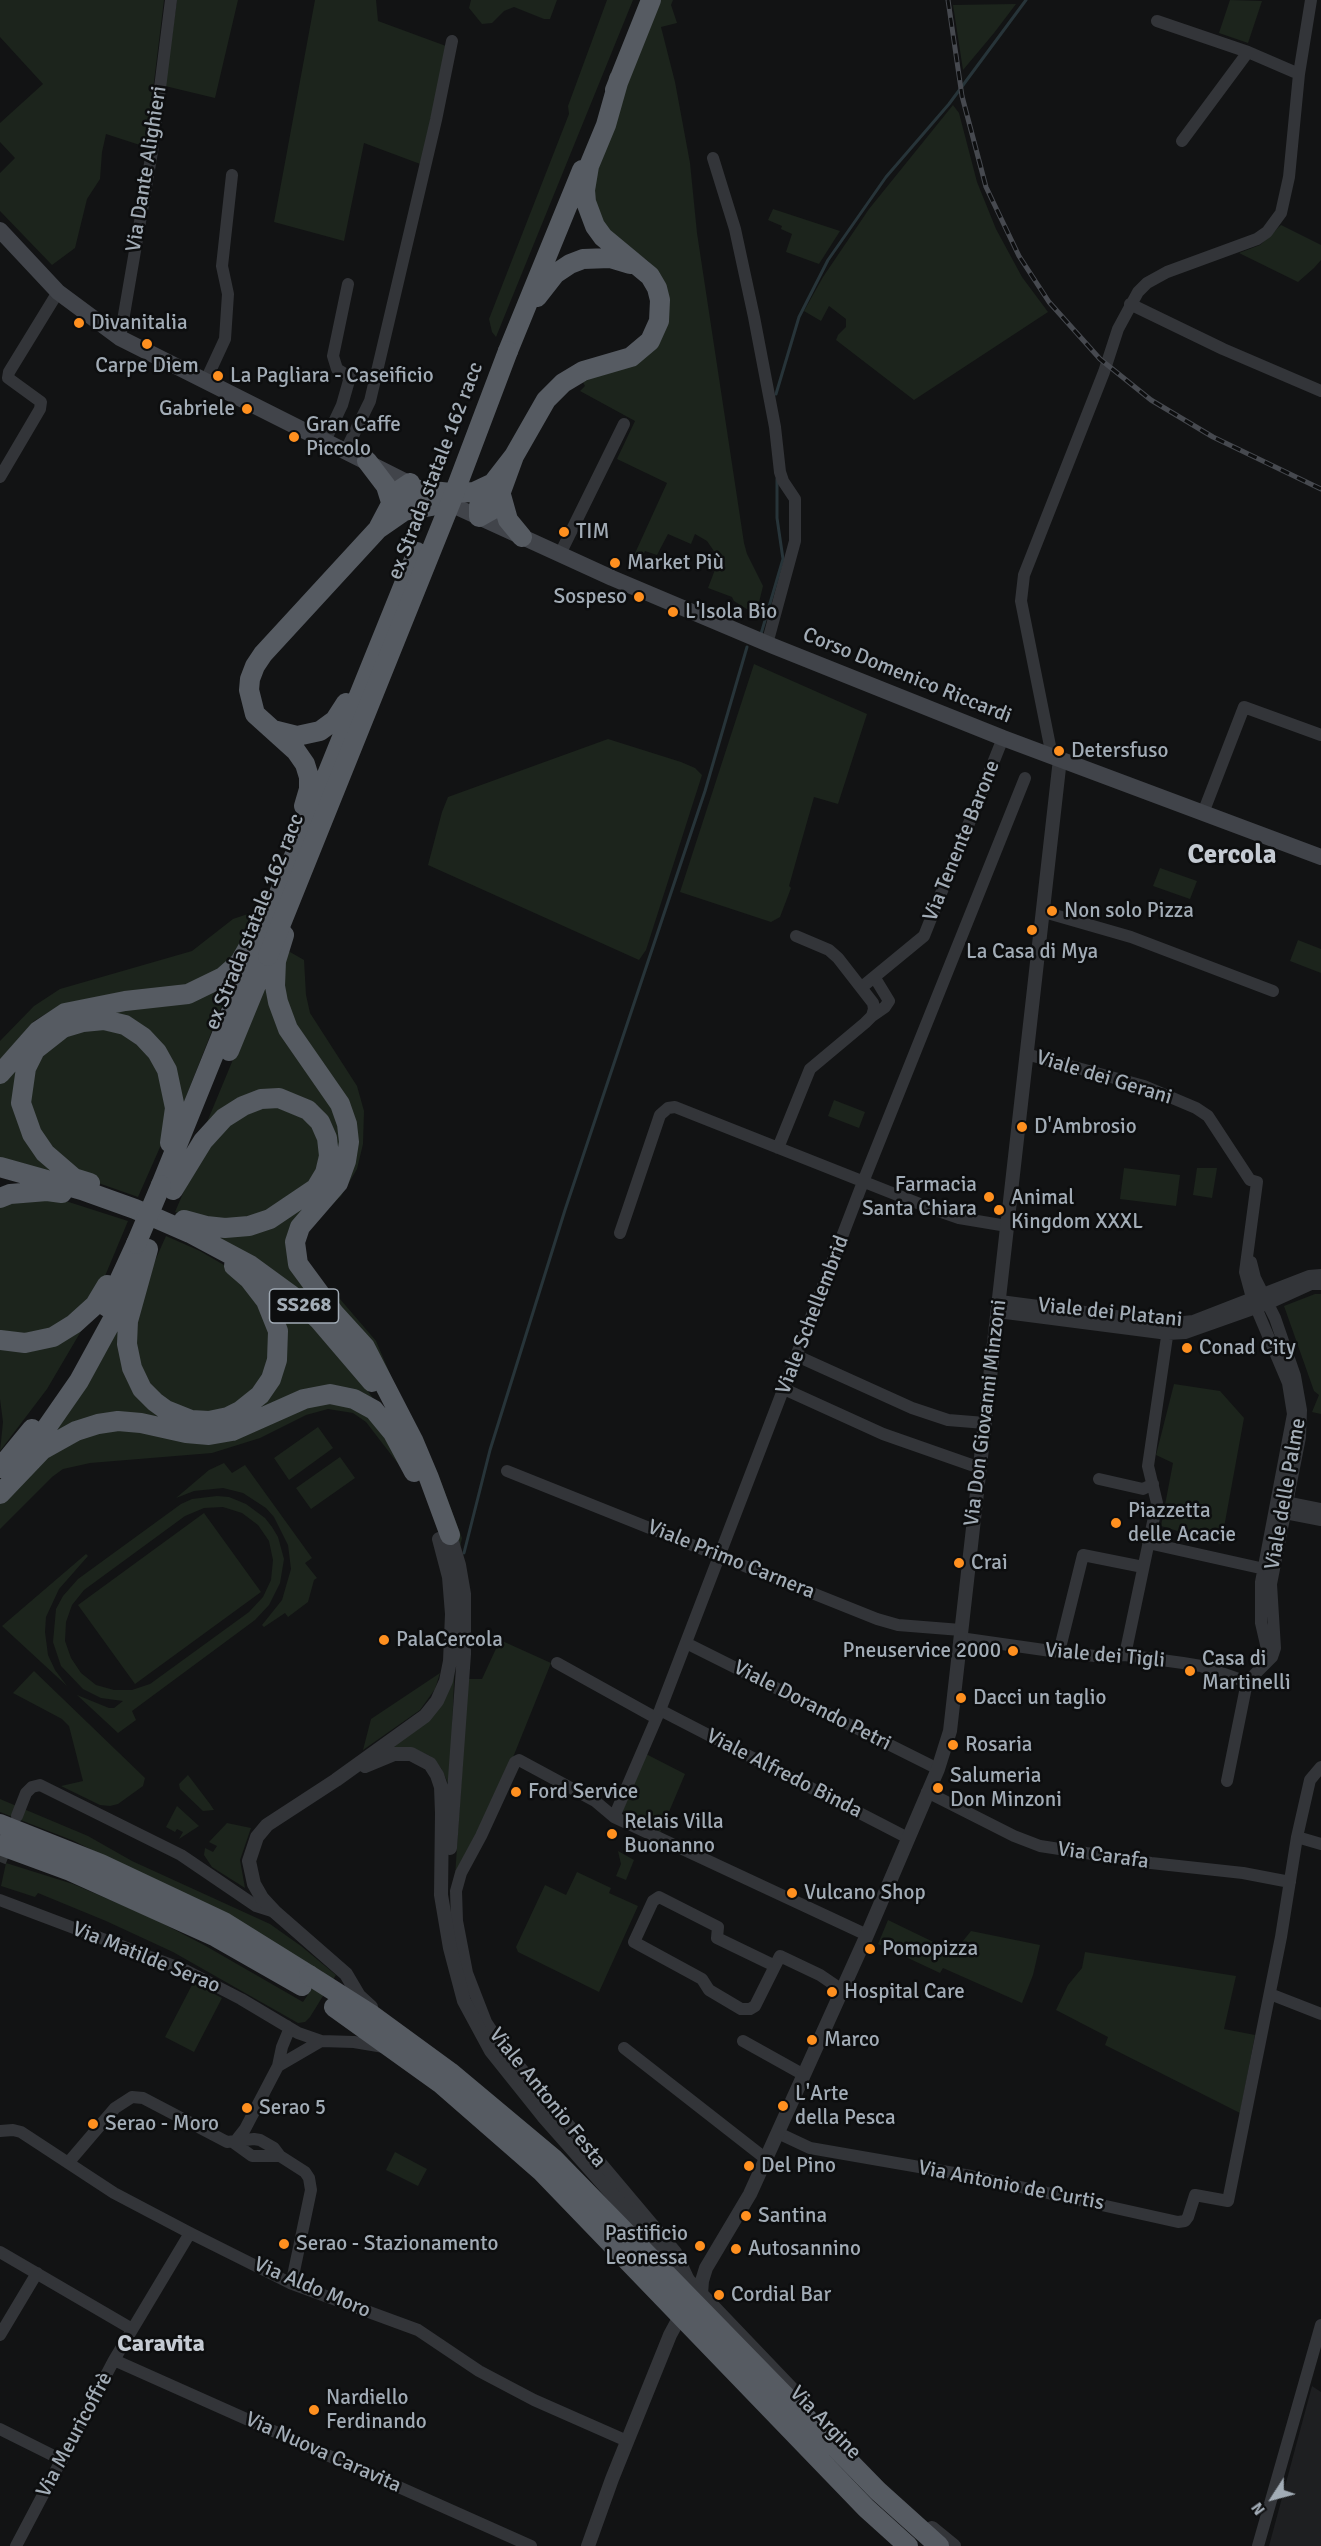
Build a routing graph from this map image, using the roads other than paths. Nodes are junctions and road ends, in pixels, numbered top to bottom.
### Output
1 (171, 0) edge
2 (644, 0) edge
3 (651, 0) edge
4 (1311, 0) edge
5 (1157, 21) dead end
6 (452, 41) dead end
7 (1248, 52) junction
8 (1299, 74) junction
9 (619, 79) junction
10 (1182, 141) dead end
11 (713, 158) dead end
12 (232, 175) dead end
13 (0, 230) edge
14 (641, 267) junction
15 (348, 284) dead end
16 (58, 292) junction
17 (1130, 304) junction
18 (120, 338) junction
19 (510, 346) junction
20 (206, 380) junction
21 (1321, 392) edge
22 (624, 424) dead end
23 (325, 441) junction
24 (345, 452) junction
25 (367, 461) junction
26 (0, 477) edge
27 (416, 487) junction
28 (496, 489) junction
29 (448, 503) junction
30 (397, 506) junction
31 (482, 518) junction
32 (522, 537) junction
33 (417, 552) junction
34 (560, 554) junction
35 (767, 644) junction
36 (270, 730) junction
37 (1321, 735) edge
38 (1003, 738) junction
39 (1056, 758) junction
40 (1025, 778) dead end
41 (1203, 813) junction
42 (1321, 857) edge
43 (275, 901) junction
44 (1044, 912) junction
45 (796, 936) dead end
46 (272, 958) junction
47 (875, 978) junction
48 (862, 987) junction
49 (1273, 991) dead end
50 (872, 1016) junction
51 (1026, 1054) junction
52 (0, 1074) edge
53 (778, 1148) junction
54 (0, 1167) edge
55 (864, 1182) junction
56 (167, 1187) junction
57 (0, 1198) edge
58 (131, 1208) junction
59 (172, 1224) junction
60 (1007, 1226) junction
61 (620, 1233) dead end
62 (142, 1246) junction
63 (1321, 1275) edge
64 (1321, 1284) edge
65 (1260, 1301) junction
66 (999, 1306) junction
67 (1168, 1328) junction
68 (0, 1340) edge
69 (796, 1356) junction
70 (784, 1389) junction
71 (392, 1410) junction
72 (985, 1423) junction
73 (413, 1440) junction
74 (0, 1468) edge
75 (980, 1468) junction
76 (507, 1471) dead end
77 (1099, 1479) dead end
78 (1153, 1484) junction
79 (0, 1487) edge
80 (422, 1488) junction
81 (0, 1494) edge
82 (1282, 1507) junction
83 (1321, 1509) edge
84 (1321, 1520) edge
85 (445, 1537) junction
86 (1148, 1543) junction
87 (719, 1555) junction
88 (1143, 1567) junction
89 (1268, 1570) junction
90 (961, 1634) junction
91 (686, 1642) junction
92 (1059, 1652) junction
93 (1125, 1655) junction
94 (558, 1663) dead end
95 (1247, 1682) junction
96 (658, 1714) junction
97 (1321, 1767) edge
98 (938, 1769) junction
99 (336, 1780) junction
100 (1227, 1781) dead end
101 (927, 1792) junction
102 (614, 1817) junction
103 (5, 1822) edge
104 (1298, 1837) junction
105 (908, 1838) junction
106 (1321, 1844) edge
107 (0, 1847) edge
108 (1290, 1882) junction
109 (0, 1900) edge
110 (275, 1912) junction
111 (446, 1922) junction
112 (867, 1935) junction
113 (776, 1966) junction
114 (305, 1980) junction
115 (842, 1990) junction
116 (1270, 1994) junction
117 (1321, 2014) edge
118 (287, 2026) junction
119 (321, 2041) junction
120 (743, 2041) dead end
121 (624, 2048) dead end
122 (418, 2052) junction
123 (278, 2066) junction
124 (804, 2075) junction
125 (0, 2131) edge
126 (778, 2133) junction
127 (234, 2143) junction
128 (766, 2159) junction
129 (68, 2163) junction
130 (190, 2233) junction
131 (0, 2252) edge
132 (706, 2268) junction
133 (38, 2273) junction
134 (688, 2280) junction
135 (290, 2283) junction
136 (701, 2294) junction
137 (686, 2309) junction
138 (1321, 2325) edge
139 (132, 2330) junction
140 (0, 2335) edge
141 (114, 2360) junction
142 (0, 2429) edge
143 (627, 2441) junction
144 (62, 2460) junction
145 (16, 2546) edge
146 (531, 2546) edge
147 (588, 2546) edge
148 (908, 2546) edge
149 (925, 2546) edge
150 (939, 2546) edge
151 (954, 2546) edge
152 (1258, 2546) edge

1 - 18 street, Via Dante Alighieri
2 - 19 highway
3 - 9 highway
4 - 8 street
5 - 7 street
6 - 24 street
7 - 8 street
7 - 10 street
8 - 17 street
9 - 14 highway
9 - 19 highway
11 - 35 street
12 - 20 street
13 - 16 main road, Corso Domenico Riccardi
14 - 19 highway
14 - 28 highway
15 - 23 street
16 - 18 main road, Corso Domenico Riccardi
16 - 26 street
17 - 21 street
17 - 39 street
18 - 20 main road, Corso Domenico Riccardi
19 - 33 highway, ex Strada statale 162 racc
19 - 46 highway, ex Strada statale 162 racc, bridge
20 - 23 main road, Corso Domenico Riccardi
22 - 34 street
23 - 24 main road, Corso Domenico Riccardi
24 - 25 main road, Corso Domenico Riccardi
25 - 27 main road, Corso Domenico Riccardi
25 - 30 highway
27 - 28 highway
27 - 29 main road, Corso Domenico Riccardi
27 - 30 highway
28 - 31 highway
28 - 32 highway
29 - 30 highway
29 - 31 main road, Corso Domenico Riccardi
30 - 36 highway
31 - 32 main road, Corso Domenico Riccardi
32 - 34 main road, Corso Domenico Riccardi
33 - 36 highway
33 - 43 highway, ex Strada statale 162 racc
34 - 35 main road, Corso Domenico Riccardi
35 - 38 main road, Corso Domenico Riccardi
36 - 43 highway
37 - 41 street
38 - 39 main road, Corso Domenico Riccardi
38 - 47 street, Via Tenente Barone
39 - 41 main road, Corso Domenico Riccardi
39 - 44 street, Via Don Giovanni Minzoni
40 - 55 street, Viale Schellembrid
41 - 42 main road, Corso Domenico Riccardi
43 - 52 highway
43 - 56 highway, ex Strada statale 162 racc
44 - 49 street
44 - 51 street, Via Don Giovanni Minzoni
45 - 48 street
46 - 56 highway, ex Strada statale 162 racc
46 - 73 highway
47 - 48 street, Via Tenente Barone
47 - 50 street
48 - 50 street
50 - 53 street
51 - 60 street, Via Don Giovanni Minzoni
51 - 65 street, Viale dei Gerani
53 - 55 street
53 - 61 street
54 - 58 highway, SS268
55 - 60 street
55 - 69 street, Viale Schellembrid
56 - 58 highway
56 - 58 highway
56 - 62 highway, ex Strada statale 162 racc, bridge
57 - 58 highway
58 - 59 highway, SS268
59 - 62 highway
59 - 71 highway, SS268
60 - 66 street, Via Don Giovanni Minzoni
62 - 68 highway
62 - 74 highway, ex Strada statale 162 racc
62 - 79 highway, ex Strada statale 162 racc
63 - 65 street, Viale dei Platani
64 - 65 street, Viale dei Platani
65 - 67 street, Viale dei Platani
65 - 82 street, Viale delle Palme
66 - 67 street, Viale dei Platani
66 - 72 street, Via Don Giovanni Minzoni
67 - 78 street
69 - 70 street, Viale Schellembrid
69 - 72 street
70 - 75 street
70 - 87 street, Viale Schellembrid
71 - 73 highway, SS268
71 - 80 highway, SS268
72 - 75 street, Via Don Giovanni Minzoni
73 - 85 highway, SS268
75 - 90 street, Via Don Giovanni Minzoni
76 - 87 street, Viale Primo Carnera
77 - 78 street
78 - 86 street
80 - 81 highway
80 - 85 highway, SS268
82 - 83 street
82 - 84 street
82 - 89 street, Viale delle Palme
85 - 99 street
85 - 111 street
86 - 88 street
86 - 89 street
87 - 90 street, Viale Primo Carnera
87 - 91 street, Viale Schellembrid
88 - 92 street
88 - 93 street
89 - 95 street, Viale delle Palme
90 - 92 street, Viale dei Tigli
90 - 98 street, Via Don Giovanni Minzoni
91 - 96 street, Viale Schellembrid
91 - 98 street, Viale Dorando Petri
92 - 93 street, Viale dei Tigli
93 - 95 street, Viale dei Tigli
94 - 96 street, Viale Alfredo Binda
95 - 100 street
96 - 102 street, Viale Schellembrid
96 - 105 street, Viale Alfredo Binda
97 - 104 street
98 - 101 street, Via Don Giovanni Minzoni
99 - 110 street
99 - 111 street
101 - 105 street, Via Don Giovanni Minzoni
101 - 108 street, Via Carafa
102 - 112 street
102 - 134 street, Viale Antonio Festa
103 - 110 street
103 - 114 highway
104 - 106 street
104 - 108 street
105 - 112 street, Via Don Giovanni Minzoni
107 - 114 highway
108 - 116 street
109 - 118 street, Via Matilde Serao
110 - 122 street
111 - 134 street, Via Argine
112 - 115 street, Via Don Giovanni Minzoni
113 - 113 street
113 - 115 street
114 - 148 highway, bridge
114 - 150 highway, bridge
115 - 124 street, Via Don Giovanni Minzoni
116 - 117 street
116 - 126 street, Via Antonio de Curtis
118 - 119 street, Via Matilde Serao
118 - 123 street
119 - 122 street
119 - 123 street
120 - 124 street
121 - 128 street
122 - 137 street
123 - 127 street
124 - 126 street, Via Don Giovanni Minzoni
125 - 129 street, Via Aldo Moro
126 - 128 street, Via Don Giovanni Minzoni
127 - 129 street
127 - 135 street
128 - 132 street, Via Don Giovanni Minzoni
129 - 130 street, Via Aldo Moro
130 - 135 street, Via Aldo Moro
130 - 139 street, Via Meuricoffrè
131 - 133 street
132 - 134 street, Via Don Giovanni Minzoni
132 - 136 street, Via Don Giovanni Minzoni
133 - 139 street
133 - 140 street
134 - 136 street, Via Argine
135 - 143 street, Via Aldo Moro
136 - 151 street, Via Argine
137 - 143 street
137 - 149 street
138 - 152 street
139 - 141 street, Via Meuricoffrè
141 - 144 street, Via Meuricoffrè
141 - 146 street, Via Nuova Caravita
142 - 144 street
143 - 147 street
144 - 145 street, Via Meuricoffrè

